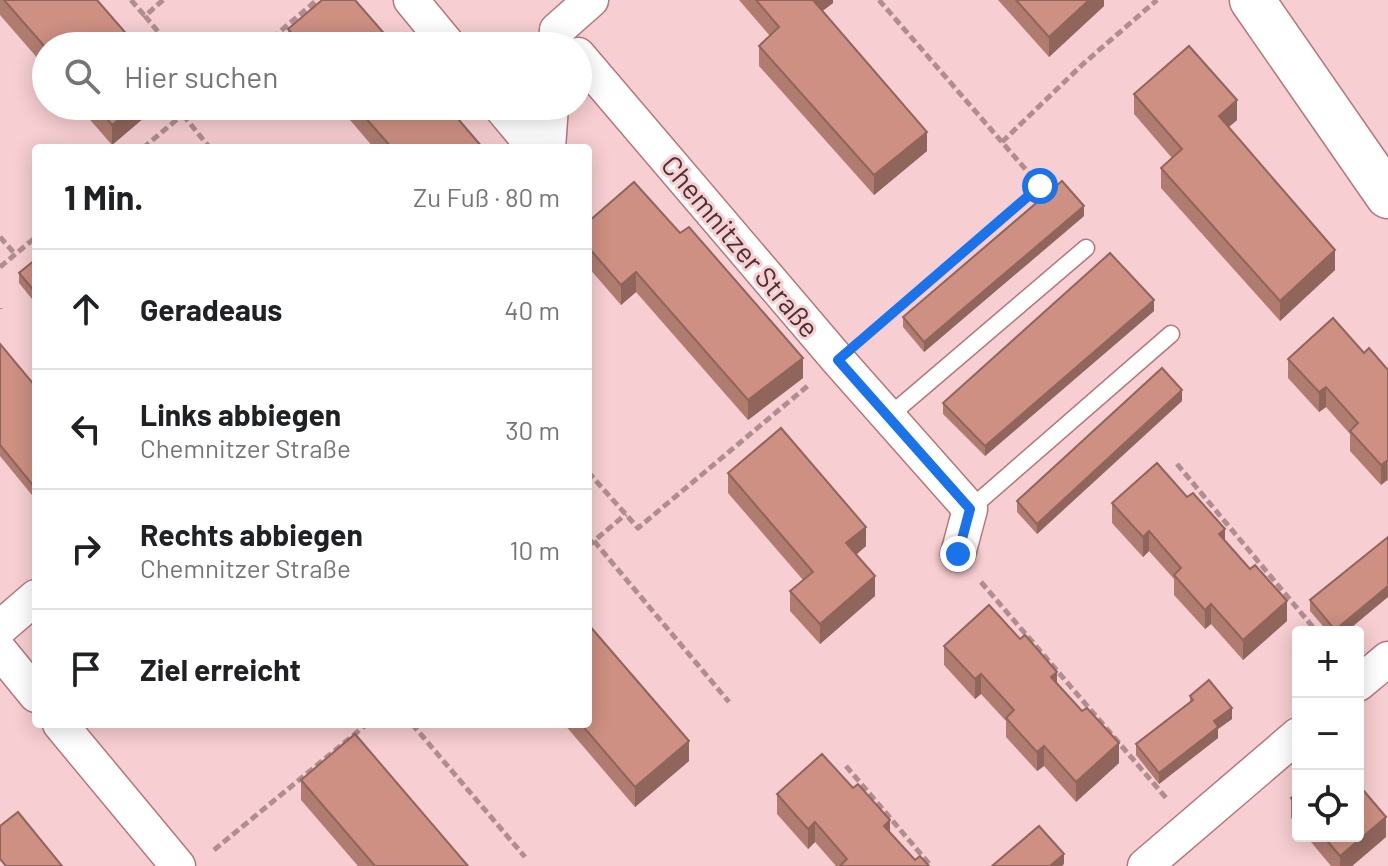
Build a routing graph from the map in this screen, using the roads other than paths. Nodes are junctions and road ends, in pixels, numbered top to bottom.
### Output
1 (411, 0) edge
2 (591, 0) edge
3 (1252, 0) edge
4 (437, 32) edge
5 (572, 32) edge
6 (592, 75) edge
7 (512, 120) edge
8 (550, 120) edge
9 (532, 144) edge
10 (548, 144) edge
11 (1388, 196) edge
12 (1086, 248) dead end
13 (1171, 334) dead end
14 (888, 417) junction
15 (970, 509) junction
16 (958, 554) road end
17 (32, 600) edge
18 (0, 628) edge
19 (0, 651) edge
20 (1388, 659) edge
21 (1364, 679) edge
22 (32, 690) edge
23 (64, 728) edge
24 (1292, 740) edge
25 (192, 861) edge
26 (1145, 866) edge

1 - 4 street
2 - 5 street, Chemnitzer Straße
3 - 11 main road
6 - 14 street, Chemnitzer Straße
7 - 9 street
8 - 10 street
12 - 14 lane
13 - 15 lane
14 - 15 street, Chemnitzer Straße
15 - 16 street
17 - 18 street
19 - 22 street
20 - 21 street
23 - 25 street
24 - 26 street

